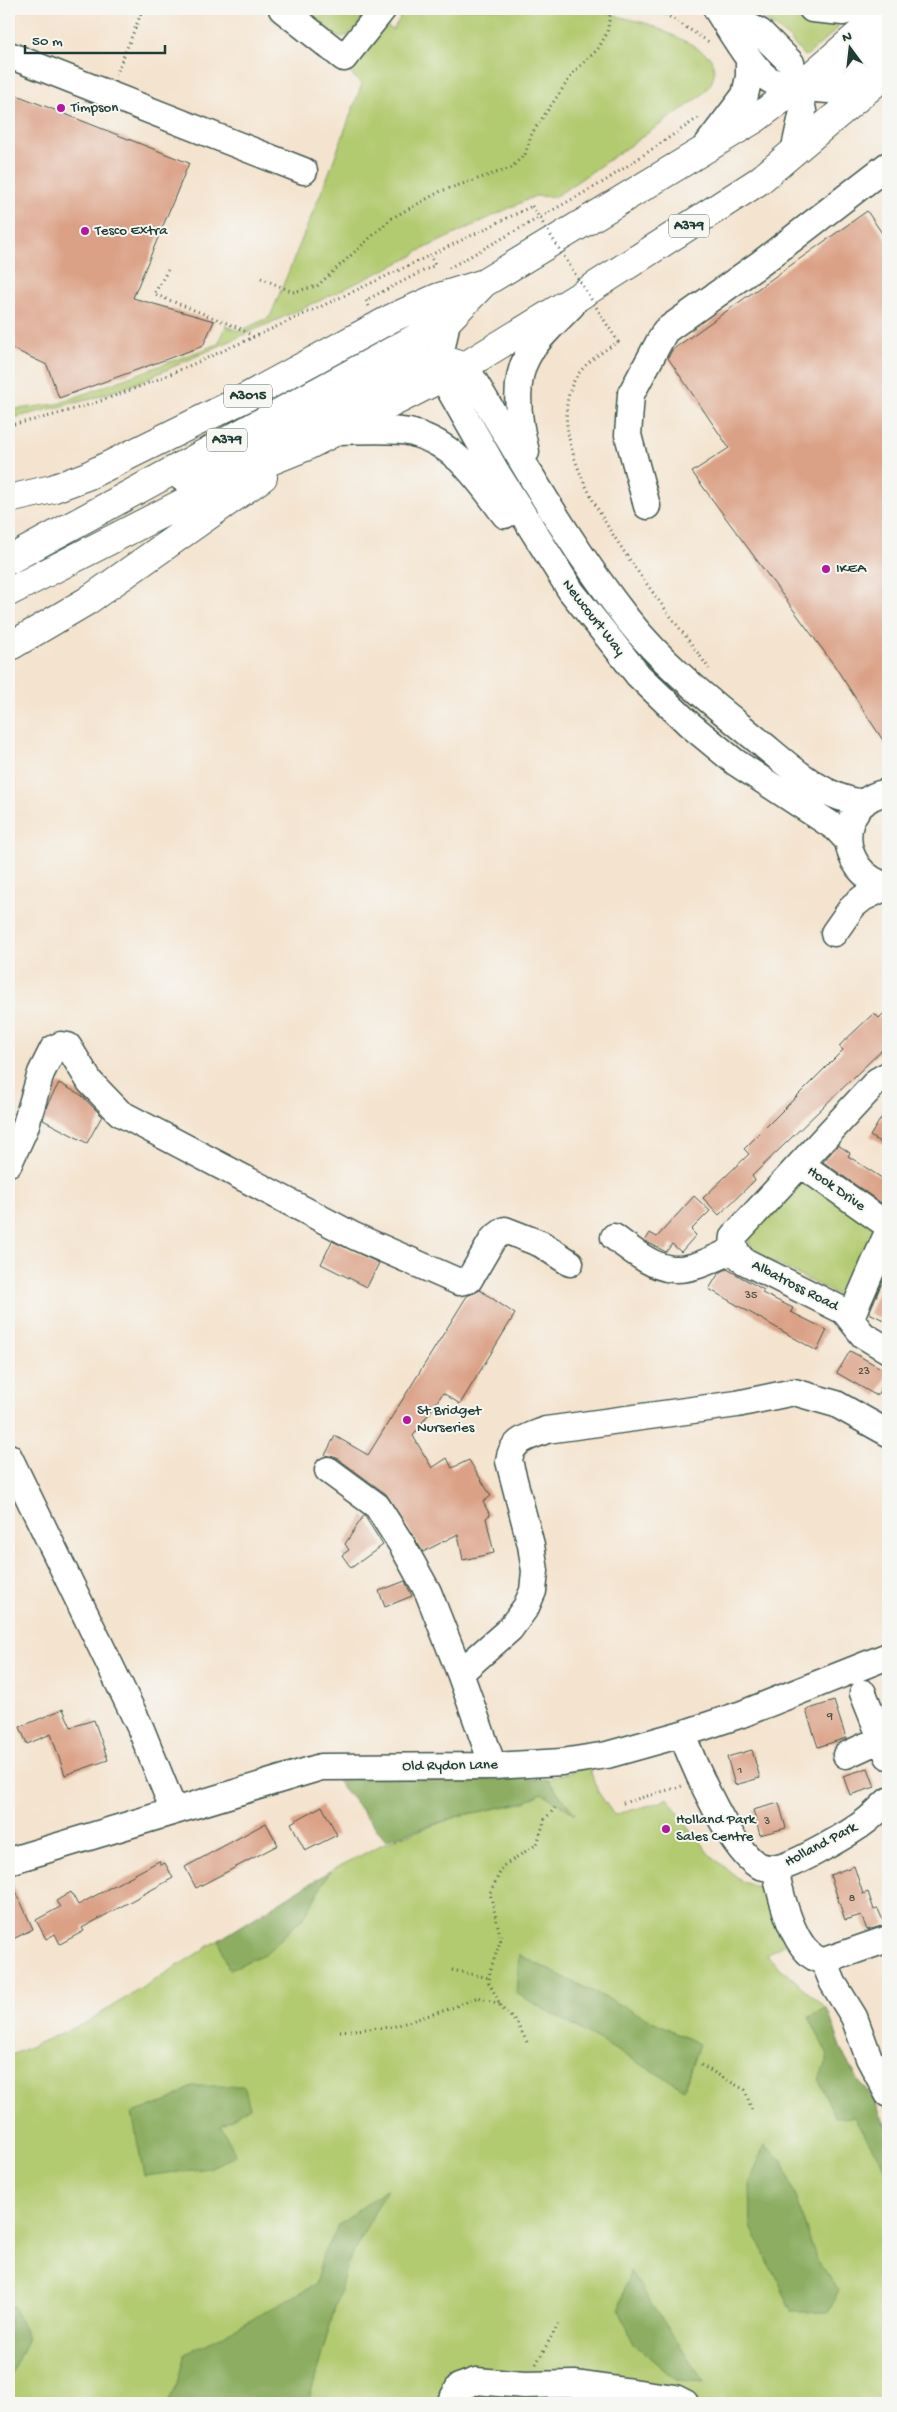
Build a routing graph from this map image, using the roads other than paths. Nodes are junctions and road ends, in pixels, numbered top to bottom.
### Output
1 (282, 9) edge
2 (383, 9) edge
3 (812, 9) edge
4 (853, 9) edge
5 (888, 9) edge
6 (716, 10) edge
7 (888, 38) edge
8 (9, 54) edge
9 (749, 59) junction
10 (888, 72) edge
11 (797, 88) junction
12 (702, 152) junction
13 (794, 152) junction
14 (888, 165) edge
15 (304, 170) dead end
16 (484, 283) junction
17 (581, 295) junction
18 (447, 321) junction
19 (449, 367) junction
20 (336, 431) junction
21 (305, 447) junction
22 (531, 473) junction
23 (9, 499) edge
24 (647, 506) dead end
25 (70, 525) junction
26 (9, 560) edge
27 (571, 591) junction
28 (9, 592) edge
29 (9, 648) edge
30 (888, 792) edge
31 (864, 802) junction
32 (848, 841) junction
33 (859, 870) junction
34 (888, 886) edge
35 (852, 906) junction
36 (834, 933) dead end
37 (888, 1075) edge
38 (9, 1163) edge
39 (802, 1165) junction
40 (614, 1237) dead end
41 (735, 1243) junction
42 (570, 1263) dead end
43 (851, 1317) junction
44 (888, 1350) edge
45 (888, 1433) edge
46 (9, 1457) edge
47 (328, 1470) dead end
48 (888, 1656) edge
49 (460, 1673) junction
50 (863, 1693) dead end
51 (682, 1734) junction
52 (884, 1748) edge
53 (846, 1755) dead end
54 (493, 1766) junction
55 (888, 1801) edge
56 (174, 1811) junction
57 (9, 1861) edge
58 (775, 1868) junction
59 (888, 1939) edge
60 (824, 1961) junction
61 (888, 2094) edge
62 (450, 2403) edge
63 (685, 2403) edge

1 - 2 street
3 - 4 street
5 - 11 main road, A379
6 - 9 street
6 - 11 street
7 - 11 street
8 - 15 street
9 - 11 street
9 - 12 street
10 - 13 main road, A379
11 - 12 main road, A379
11 - 13 street
12 - 16 main road, A379
13 - 17 main road, A379
14 - 24 street
16 - 18 main road, A379
16 - 23 main road, A3015
17 - 19 main road, A379
17 - 22 street
18 - 19 street
18 - 25 main road, A379
19 - 20 main road, A379
19 - 22 street, Newcourt Way
19 - 25 street
19 - 27 street, Newcourt Way
20 - 21 main road, A379
20 - 27 street
21 - 28 main road, A379
21 - 29 main road, A379
22 - 31 street, Newcourt Way
25 - 26 main road, A379
27 - 32 street, Newcourt Way
30 - 31 street
31 - 32 street
32 - 33 street
33 - 34 street
33 - 35 street
34 - 35 street
35 - 36 street
37 - 39 street, Hook Drive
38 - 42 street
39 - 41 street, Hook Drive
39 - 43 street, Hook Drive
40 - 41 street
41 - 43 street, Albatross Road
43 - 44 street, Albatross Road
45 - 49 street
46 - 56 street
47 - 49 street
48 - 51 street, Old Rydon Lane
49 - 54 street
50 - 52 street
51 - 54 street, Old Rydon Lane
51 - 58 street, Holland Park
52 - 53 street
54 - 56 street, Old Rydon Lane
55 - 58 street, Holland Park
56 - 57 street, Old Rydon Lane
58 - 60 street, Holland Park
59 - 60 street
60 - 61 street
62 - 63 street

